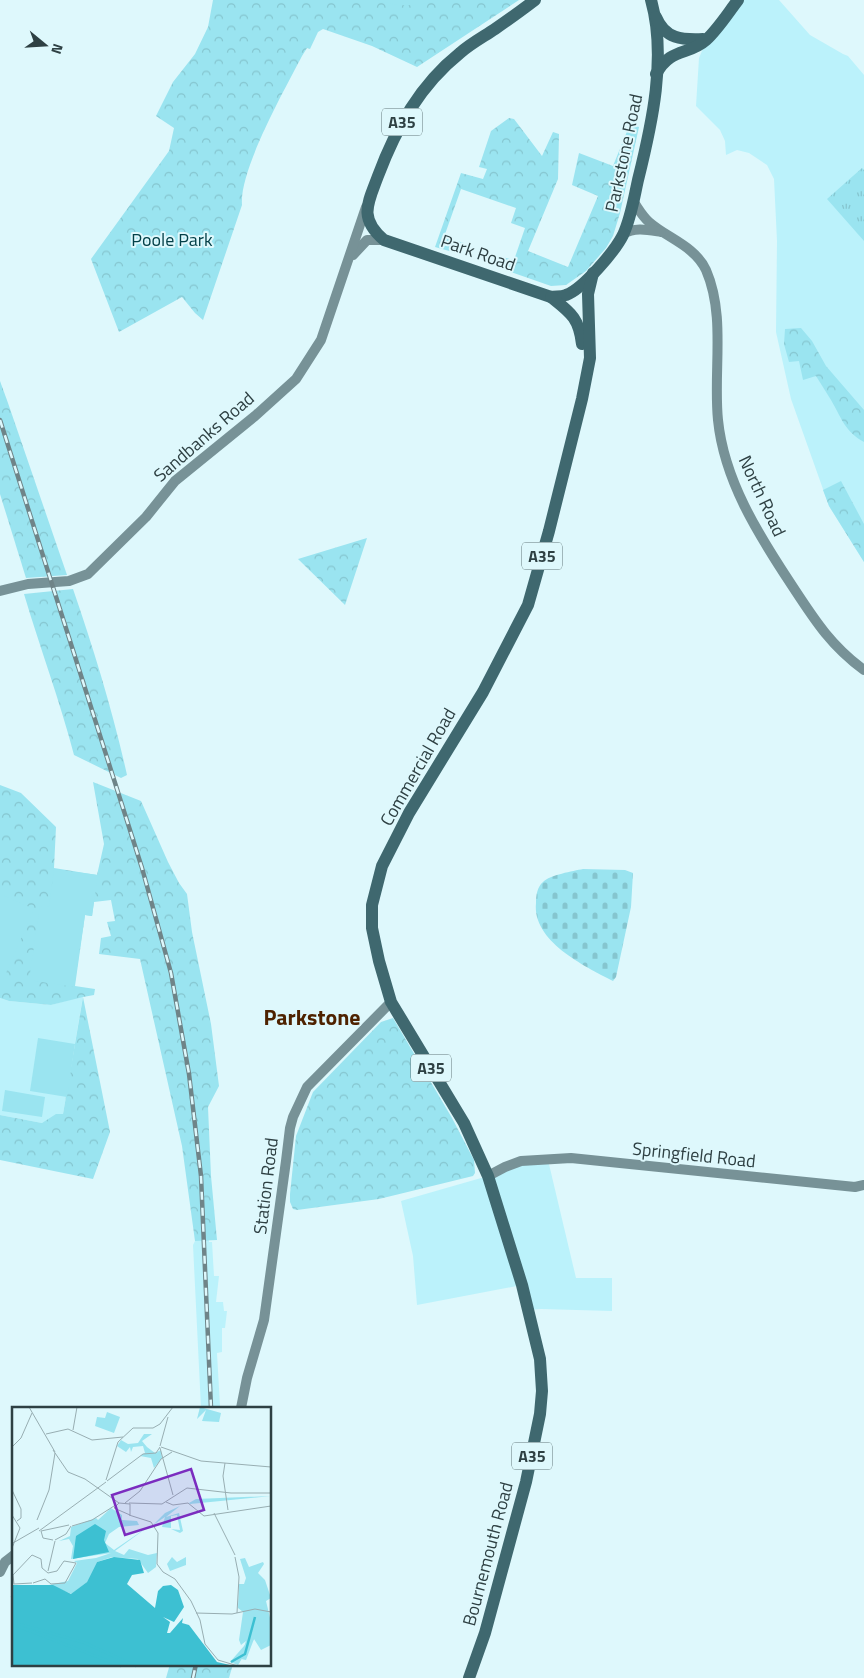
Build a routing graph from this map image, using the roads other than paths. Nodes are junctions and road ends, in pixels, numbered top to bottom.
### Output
1 (535, 0) edge
2 (651, 0) edge
3 (738, 0) edge
4 (654, 13) junction
5 (707, 39) junction
6 (656, 74) junction
7 (633, 200) junction
8 (367, 206) junction
9 (665, 233) junction
10 (623, 234) junction
11 (384, 240) junction
12 (348, 262) junction
13 (593, 273) junction
14 (551, 297) junction
15 (588, 366) junction
16 (0, 591) edge
17 (864, 670) edge
18 (391, 1002) junction
19 (488, 1176) junction
20 (864, 1185) edge
21 (241, 1407) edge
22 (12, 1556) edge
23 (0, 1572) edge
24 (469, 1678) edge

1 - 8 highway, Sandbanks Road / A35
2 - 4 highway, Parkstone Road
3 - 5 highway
4 - 5 highway
4 - 6 highway, Parkstone Road
5 - 6 highway
6 - 7 highway, Parkstone Road
7 - 9 street, North Road
7 - 10 highway, Parkstone Road
8 - 11 highway
8 - 12 street, Sandbanks Road
9 - 10 street, North Road
9 - 17 street, North Road
10 - 13 highway, Parkstone Road
11 - 12 street, Sandbanks Road
11 - 14 highway, Park Road / A35
12 - 16 street, Sandbanks Road
13 - 14 highway
13 - 15 highway, Commercial Road / A35
14 - 15 highway, Commercial Road / A35
15 - 18 highway, Commercial Road / A35
18 - 19 highway, Commercial Road / A35
18 - 21 street, Station Road
19 - 20 street, Springfield Road
19 - 24 highway, Bournemouth Road / A35
22 - 23 street

